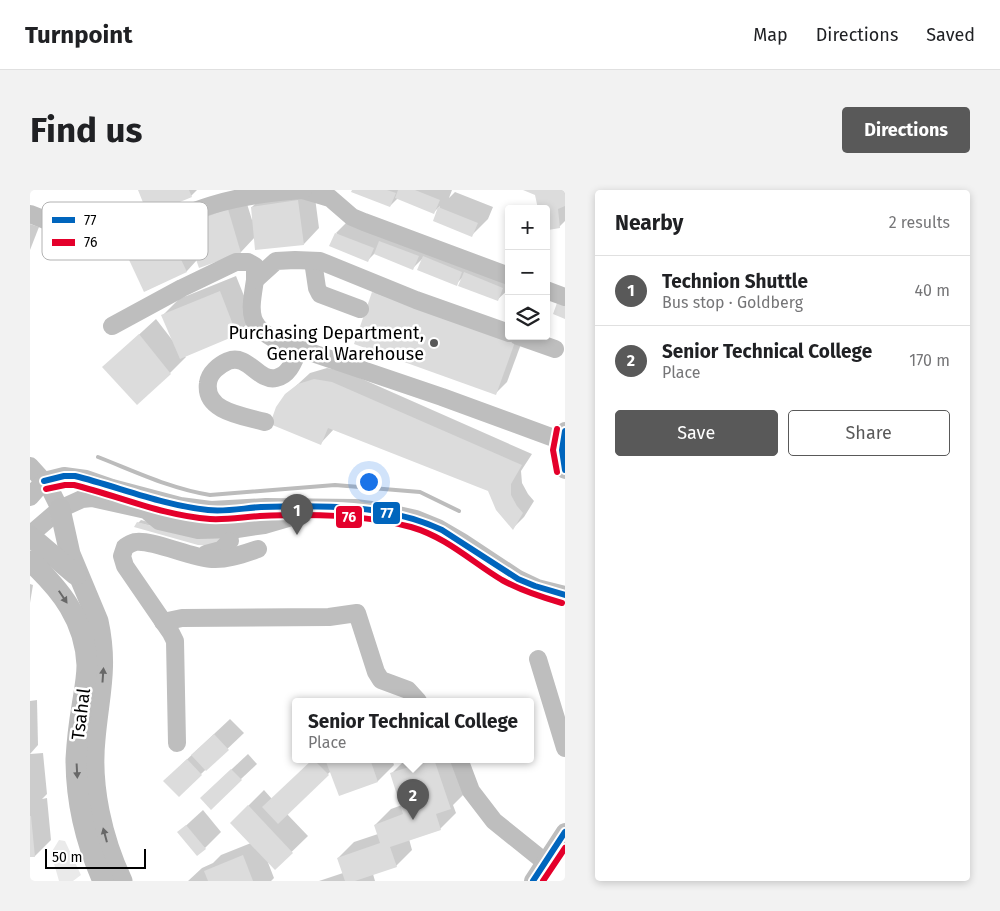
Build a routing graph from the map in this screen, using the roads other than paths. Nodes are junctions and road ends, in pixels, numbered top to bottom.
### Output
1 (303, 190) edge
2 (208, 206) edge
3 (30, 214) edge
4 (42, 219) edge
5 (313, 261) junction
6 (505, 275) edge
7 (255, 280) junction
8 (550, 291) edge
9 (565, 297) edge
10 (360, 309) dead end
11 (112, 326) dead end
12 (505, 332) edge
13 (529, 340) edge
14 (299, 349) junction
15 (554, 349) dead end
16 (265, 422) dead end
17 (564, 436) edge
18 (30, 466) edge
19 (565, 470) edge
20 (44, 481) junction
21 (30, 497) edge
22 (320, 508) junction
23 (60, 509) junction
24 (146, 510) junction
25 (299, 514) junction
26 (216, 530) junction
27 (30, 535) edge
28 (230, 541) junction
29 (196, 557) junction
30 (30, 561) edge
31 (561, 589) edge
32 (86, 590) junction
33 (163, 622) junction
34 (538, 659) dead end
35 (415, 698) edge
36 (177, 743) dead end
37 (565, 748) edge
38 (460, 763) edge
39 (563, 837) edge
40 (545, 862) junction
41 (103, 881) edge
42 (122, 881) edge
43 (533, 881) edge

1 - 2 street
1 - 6 street
3 - 4 street
5 - 7 street
5 - 10 street
5 - 12 street
7 - 11 street
7 - 14 street
8 - 9 street
13 - 15 street
14 - 16 street
14 - 17 street
17 - 19 street
18 - 20 street
20 - 21 street
20 - 22 street
20 - 23 street
22 - 25 street
22 - 31 street
23 - 24 street
23 - 27 street
23 - 32 main road
24 - 25 street
24 - 26 street
25 - 26 street
26 - 28 street
27 - 32 main road
28 - 29 street
28 - 29 street
29 - 33 street
30 -> 41 main road, Tsahal
42 -> 32 main road, Tsahal
33 - 35 street
33 - 36 street
34 - 37 street
38 - 40 street
39 - 40 street
40 - 43 street

